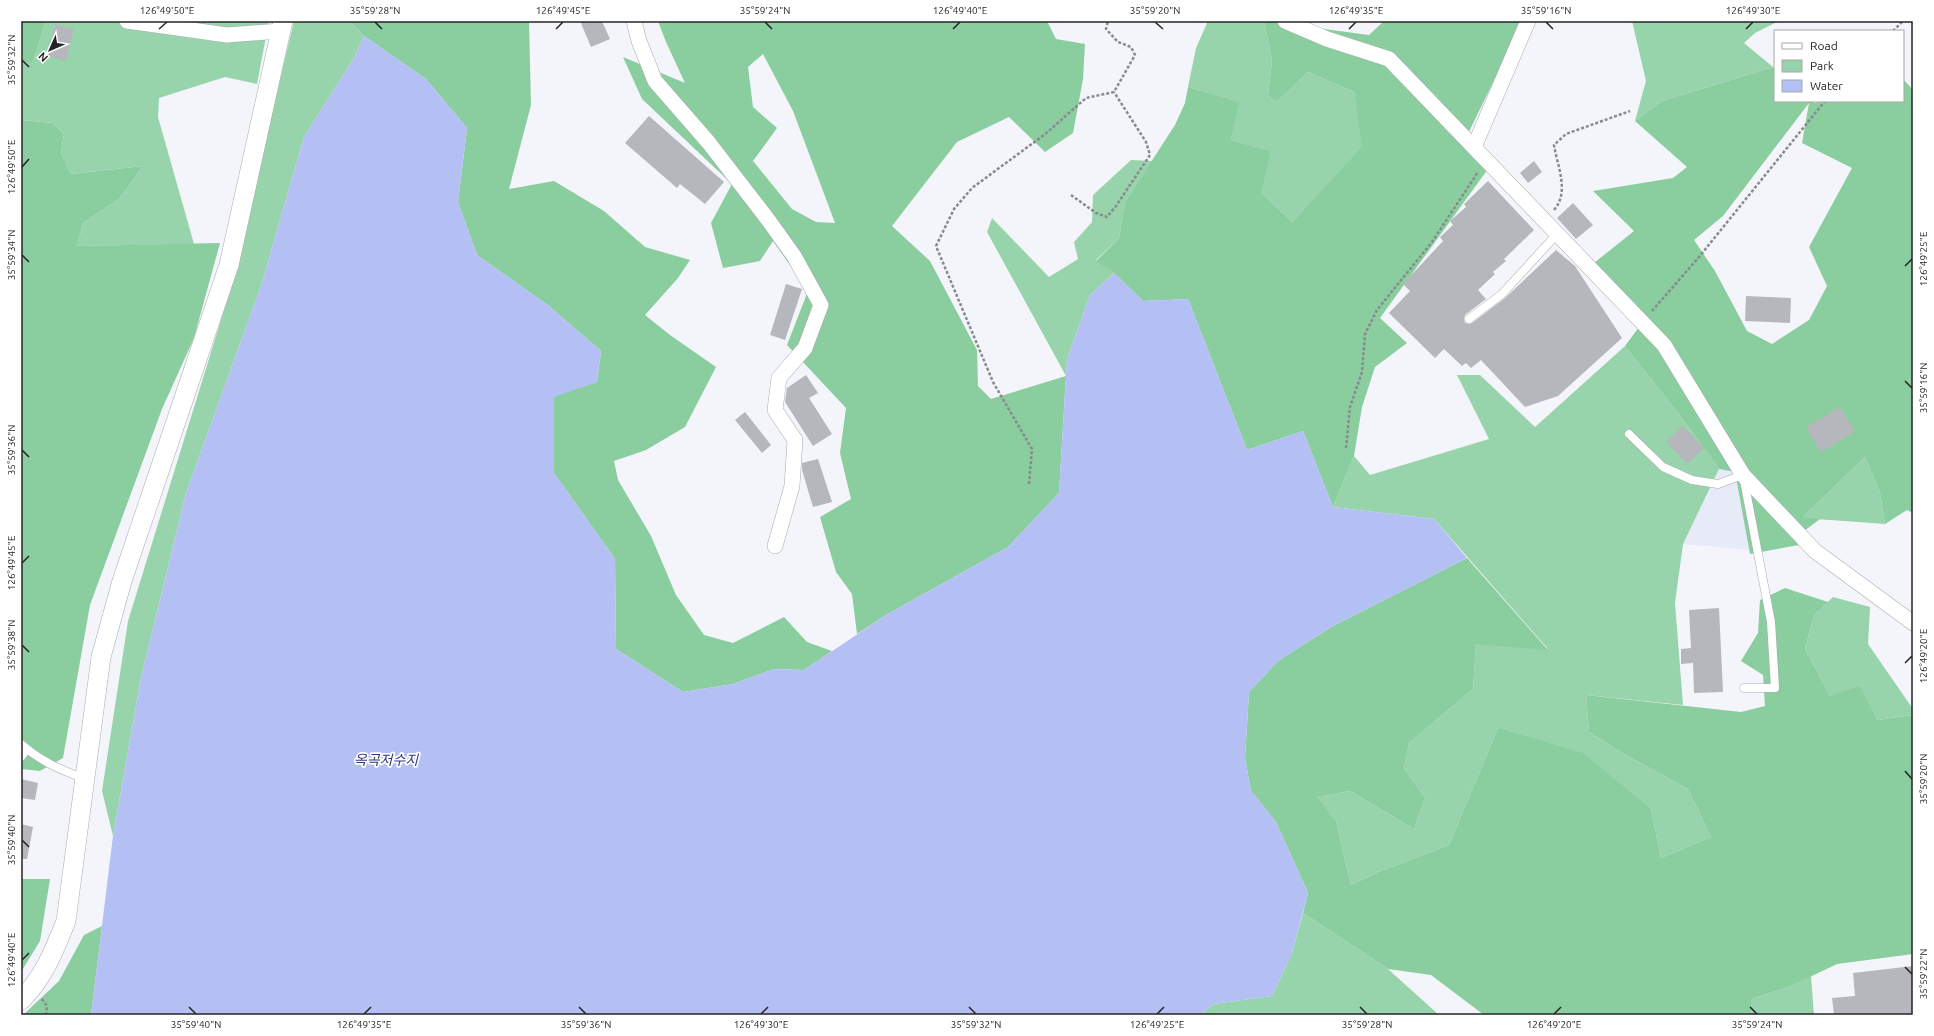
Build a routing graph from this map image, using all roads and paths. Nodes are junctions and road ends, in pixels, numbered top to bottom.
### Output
1 (126, 21) edge
2 (634, 21) edge
3 (1108, 21) edge
4 (1285, 21) edge
5 (1528, 21) edge
6 (1903, 21) edge
7 (281, 26) edge
8 (1894, 30) edge
9 (1114, 92) junction
10 (1824, 102) edge
11 (1630, 111) dead end
12 (1474, 147) junction
13 (1485, 159) junction
14 (1071, 195) dead end
15 (1544, 220) junction
16 (1557, 234) junction
17 (1469, 319) dead end
18 (1642, 322) junction
19 (1629, 434) dead end
20 (1346, 448) dead end
21 (1743, 475) junction
22 (1029, 484) dead end
23 (775, 546) dead end
24 (1913, 623) edge
25 (1744, 688) dead end
26 (24, 747) edge
27 (21, 758) edge
28 (85, 779) junction
29 (21, 1000) edge

1 - 7 street
2 - 23 street
3 - 9 path
4 - 12 street
5 - 12 street
6 - 8 path
7 - 28 street
9 - 14 path
9 - 22 path
10 - 18 path
11 - 15 path
12 - 13 street
13 - 15 street
13 - 20 path
15 - 16 street
16 - 17 lane
16 - 18 street
18 - 21 street
19 - 21 lane
21 - 24 street
21 - 25 lane
26 - 27 lane
26 - 28 lane
28 - 29 street

